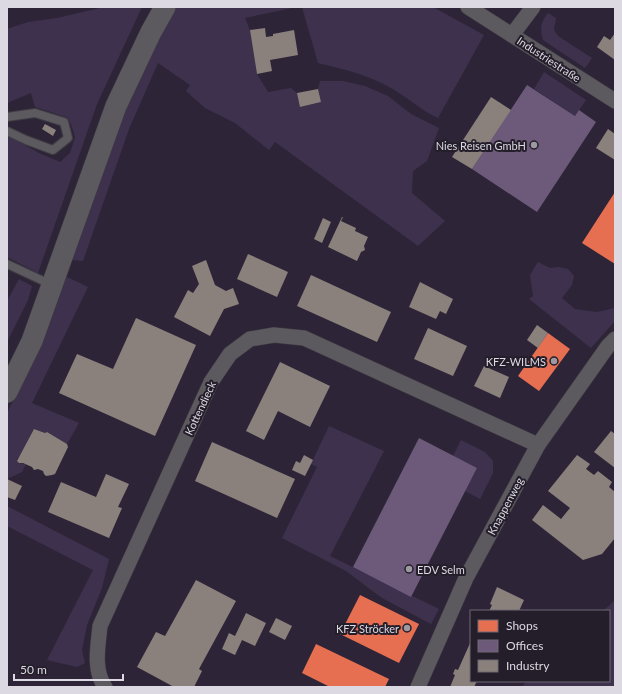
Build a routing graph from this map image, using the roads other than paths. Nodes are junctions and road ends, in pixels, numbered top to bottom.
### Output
1 (165, 7) edge
2 (468, 7) edge
3 (532, 7) edge
4 (512, 35) junction
5 (615, 102) edge
6 (7, 117) edge
7 (7, 131) edge
8 (7, 264) edge
9 (52, 285) junction
10 (615, 339) edge
11 (7, 392) edge
12 (538, 445) junction
13 (106, 687) edge
14 (418, 687) edge

1 - 9 street
2 - 4 street
3 - 4 street, Industriestraße
4 - 5 street, Industriestraße
6 - 7 lane
8 - 9 lane
9 - 11 street
10 - 12 street, Knappenweg
12 - 13 street, Kottendieck
12 - 14 street, Knappenweg

